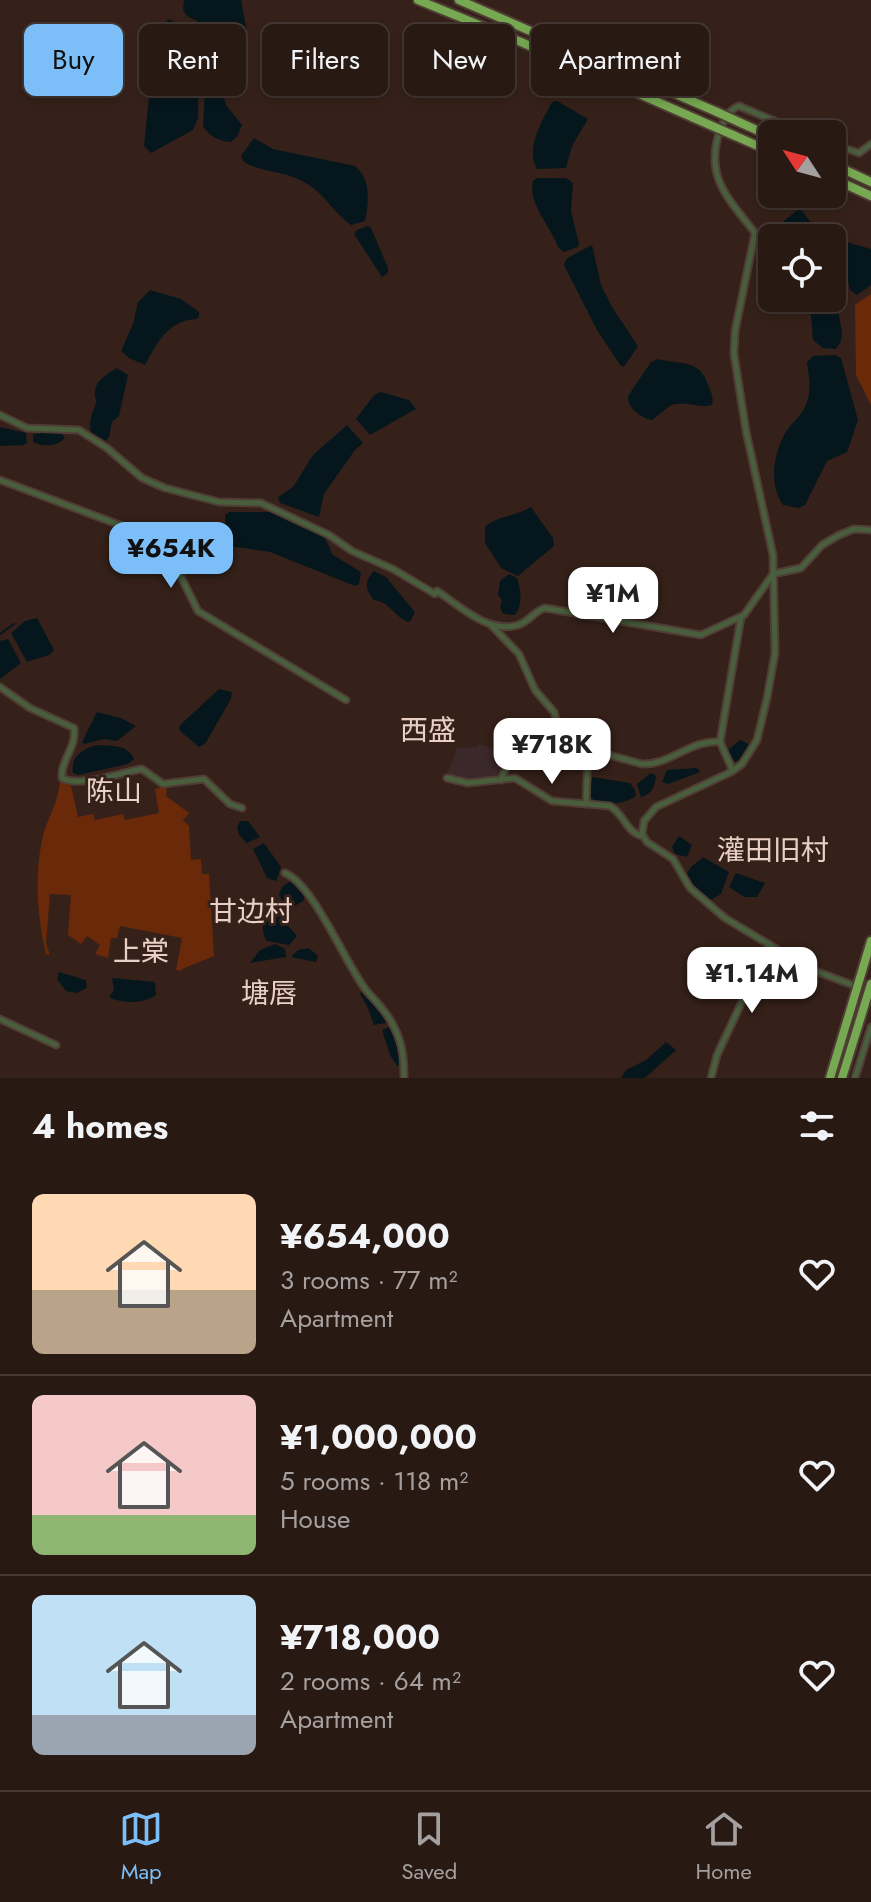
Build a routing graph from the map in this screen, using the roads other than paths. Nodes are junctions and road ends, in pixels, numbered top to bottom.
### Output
1 (418, 0) edge
2 (459, 0) edge
3 (772, 120) edge
4 (758, 131) edge
5 (871, 144) edge
6 (758, 146) edge
7 (846, 149) edge
8 (846, 170) edge
9 (871, 182) edge
10 (846, 184) edge
11 (871, 196) edge
12 (0, 415) edge
13 (0, 480) edge
14 (871, 530) edge
15 (773, 574) junction
16 (741, 617) junction
17 (491, 625) junction
18 (0, 687) edge
19 (346, 700) dead end
20 (720, 742) junction
21 (563, 743) junction
22 (588, 750) junction
23 (733, 771) junction
24 (447, 778) dead end
25 (501, 780) junction
26 (586, 804) junction
27 (242, 808) dead end
28 (642, 836) junction
29 (285, 873) dead end
30 (871, 941) edge
31 (769, 944) junction
32 (850, 984) dead end
33 (871, 984) edge
34 (0, 1019) edge
35 (871, 1027) edge
36 (56, 1045) dead end
37 (404, 1078) edge
38 (711, 1078) edge
39 (830, 1078) edge
40 (842, 1078) edge
41 (855, 1078) edge

1 - 6 highway, bridge
2 - 4 highway, bridge
3 - 15 street
5 - 7 street
8 - 9 highway
10 - 11 highway
12 - 17 street
13 - 19 street
14 - 15 street
15 - 16 street
15 - 23 street
16 - 17 street
16 - 20 street
17 - 21 street
18 - 27 street
20 - 22 street
20 - 23 street
21 - 22 street
21 - 25 street
22 - 26 street
23 - 28 street
24 - 25 street
25 - 26 street
26 - 28 street
28 - 31 street
29 - 37 street
30 - 39 highway
31 - 32 street
31 - 38 street
33 - 40 highway
34 - 36 street
35 - 41 street

